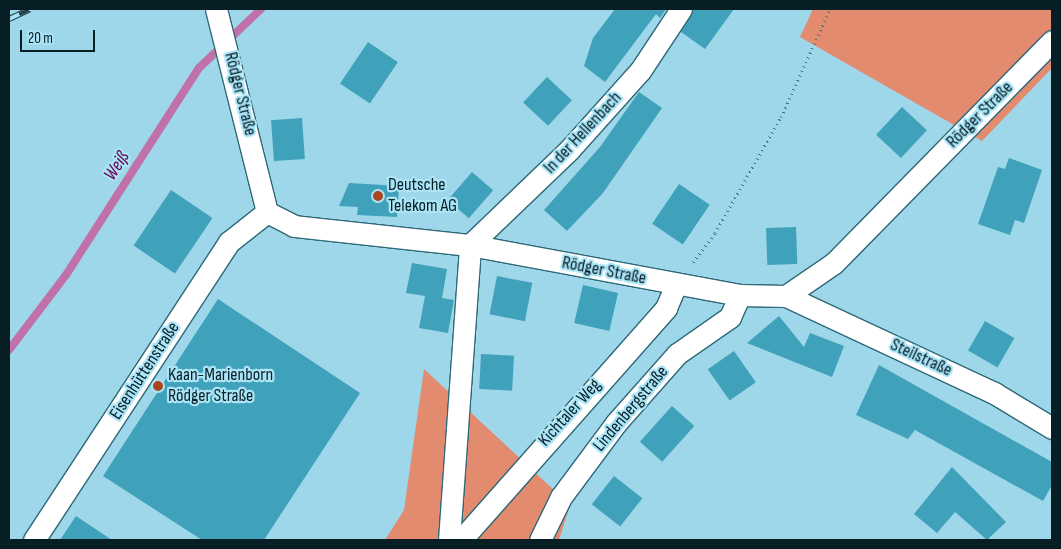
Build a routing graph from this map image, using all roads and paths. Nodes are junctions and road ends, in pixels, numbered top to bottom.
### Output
1 (681, 9) edge
2 (830, 9) edge
3 (217, 12) edge
4 (1052, 41) edge
5 (267, 212) junction
6 (470, 245) junction
7 (676, 285) junction
8 (740, 295) junction
9 (786, 296) junction
10 (1052, 428) edge
11 (34, 540) edge
12 (449, 540) edge
13 (461, 540) edge
14 (540, 540) edge

1 - 6 street, In der Hellenbach
2 - 7 path
3 - 5 street, Rödger Straße
4 - 9 street, Rödger Straße
5 - 6 street, Rödger Straße
5 - 11 street, Eisenhüttenstraße
6 - 7 street, Rödger Straße
6 - 12 street
7 - 8 street, Rödger Straße
7 - 13 street, Kichtaler Weg
8 - 9 street, Rödger Straße
8 - 14 street, Lindenbergstraße
9 - 10 street, Steilstraße

